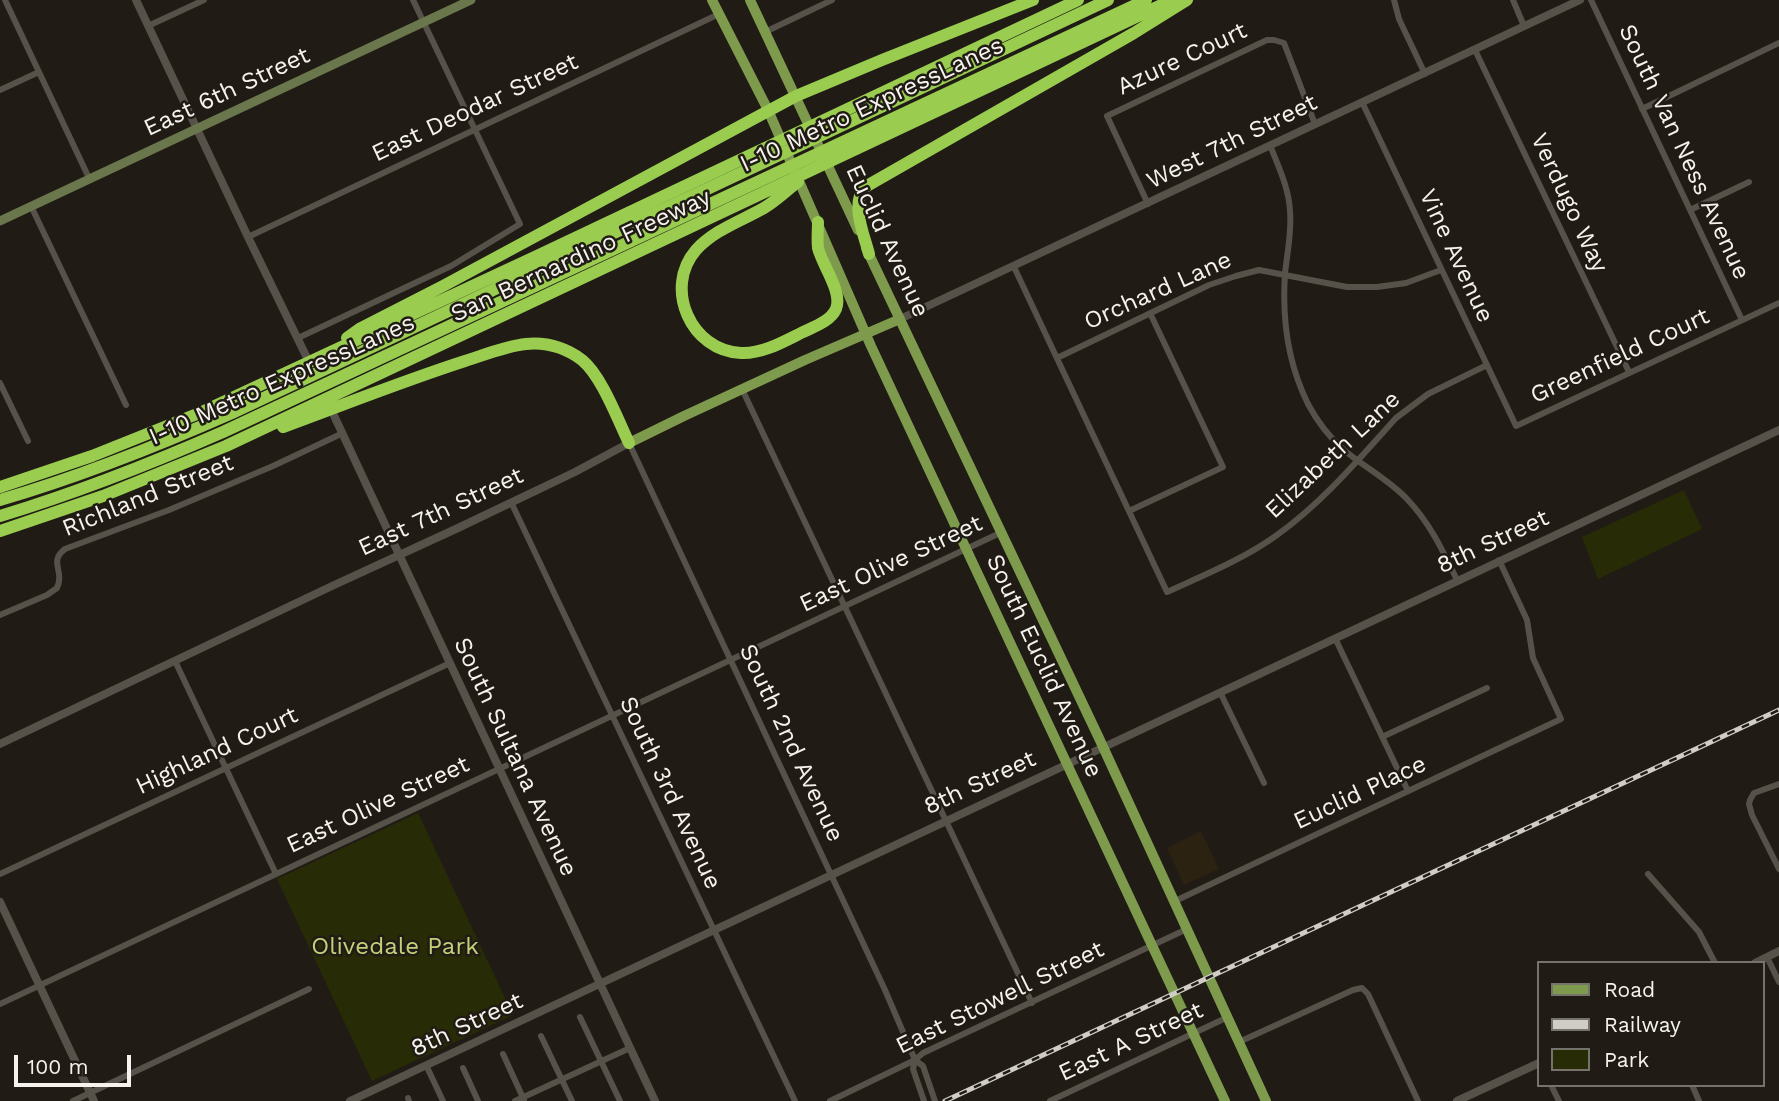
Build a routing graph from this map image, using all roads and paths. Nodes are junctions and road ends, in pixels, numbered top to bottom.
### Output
1 (5, 0) edge
2 (136, 0) edge
3 (204, 0) edge
4 (412, 0) edge
5 (471, 0) edge
6 (712, 0) edge
7 (750, 0) edge
8 (832, 0) edge
9 (1033, 0) edge
10 (1077, 0) edge
11 (1108, 0) edge
12 (1146, 0) edge
13 (1172, 0) edge
14 (1187, 0) edge
15 (1394, 0) edge
16 (1513, 0) edge
17 (1580, 0) edge
18 (1591, 0) edge
19 (719, 14) junction
20 (423, 23) junction
21 (148, 26) junction
22 (1524, 26) junction
23 (765, 32) junction
24 (1779, 43) edge
25 (1475, 50) junction
26 (39, 72) junction
27 (1424, 74) junction
28 (0, 90) edge
29 (796, 96) junction
30 (1362, 102) junction
31 (1642, 109) junction
32 (768, 110) junction
33 (1315, 124) junction
34 (197, 128) junction
35 (474, 129) junction
36 (1270, 145) junction
37 (818, 167) junction
38 (89, 178) junction
39 (1749, 182) dead end
40 (1148, 204) junction
41 (31, 206) junction
42 (1690, 210) junction
43 (0, 220) edge
44 (818, 222) junction
45 (248, 237) junction
46 (869, 254) junction
47 (1014, 267) junction
48 (1441, 270) junction
49 (1285, 274) junction
50 (1779, 303) edge
51 (1150, 313) junction
52 (900, 319) junction
53 (1742, 320) junction
54 (866, 333) junction
55 (299, 342) junction
56 (321, 357) junction
57 (1057, 358) junction
58 (1487, 365) junction
59 (1629, 372) junction
60 (0, 383) edge
61 (932, 388) joint
62 (743, 389) junction
63 (126, 405) dead end
64 (1516, 426) joint
65 (1779, 430) edge
66 (342, 432) junction
67 (27, 440) dead end
68 (629, 443) junction
69 (226, 446) junction
70 (1358, 460) junction
71 (0, 487) edge
72 (0, 500) edge
73 (511, 502) junction
74 (1129, 511) junction
75 (0, 516) edge
76 (0, 531) edge
77 (1000, 533) junction
78 (967, 549) junction
79 (400, 555) junction
80 (1499, 560) junction
81 (1457, 580) junction
82 (846, 606) junction
83 (0, 615) edge
84 (1335, 638) junction
85 (730, 660) junction
86 (175, 661) junction
87 (450, 663) junction
88 (1487, 688) dead end
89 (1220, 692) junction
90 (612, 716) junction
91 (1382, 737) junction
92 (0, 744) edge
93 (1103, 746) junction
94 (1066, 764) junction
95 (226, 768) junction
96 (500, 769) junction
97 (1264, 783) dead end
98 (1779, 784) edge
99 (1408, 791) junction
100 (946, 821) junction
101 (1779, 869) edge
102 (0, 874) edge
103 (276, 874) junction
104 (831, 874) junction
105 (1648, 874) dead end
106 (1175, 901) junction
107 (0, 902) edge
108 (1188, 929) junction
109 (714, 931) junction
110 (1152, 946) junction
111 (1779, 951) edge
112 (1768, 957) junction
113 (1714, 961) edge
114 (1759, 961) edge
115 (1779, 982) edge
116 (600, 984) junction
117 (39, 985) junction
118 (309, 989) dead end
119 (1032, 1003) junction
120 (0, 1004) edge
121 (580, 1017) dead end
122 (1228, 1017) junction
123 (1193, 1034) junction
124 (541, 1035) dead end
125 (1239, 1042) junction
126 (630, 1048) junction
127 (503, 1054) dead end
128 (915, 1060) junction
129 (601, 1061) junction
130 (1538, 1063) edge
131 (426, 1065) junction
132 (463, 1068) dead end
133 (562, 1079) junction
134 (92, 1097) edge
135 (1067, 1097) edge
136 (524, 1099) edge
137 (72, 1101) edge
138 (350, 1101) edge
139 (443, 1101) edge
140 (478, 1101) edge
141 (514, 1101) edge
142 (572, 1101) edge
143 (620, 1101) edge
144 (655, 1101) edge
145 (794, 1101) edge
146 (830, 1101) edge
147 (924, 1101) edge
148 (935, 1101) edge
149 (1050, 1101) edge
150 (1225, 1101) edge
151 (1266, 1101) edge
152 (1418, 1101) edge
153 (1457, 1101) edge

1 - 26 street
2 - 21 street, South Sultana Avenue
3 - 21 street
4 - 20 street
5 - 20 main road, East 6th Street
6 - 19 main road
7 - 23 main road, Euclid Avenue
8 - 23 street
9 - 29 highway
10 - 56 highway, San Bernardino Freeway
11 - 72 highway, I-10 Metro ExpressLanes
12 - 75 highway, I-10 Metro ExpressLanes
13 - 37 highway, San Bernardino Freeway
14 - 46 highway
15 - 27 street
16 - 22 street
17 - 22 street, West 7th Street
18 - 31 street, South Van Ness Avenue
19 - 32 main road
19 - 35 street, East Deodar Street
20 - 34 main road, East 6th Street
20 - 35 street
21 - 34 street, South Sultana Avenue
22 - 25 street, West 7th Street
23 - 29 main road, Euclid Avenue
24 - 31 street
25 - 27 street, West 7th Street
25 - 59 street, Verdugo Way
26 - 28 street
26 - 38 street
27 - 30 street, West 7th Street
29 - 32 highway
29 - 46 main road, Euclid Avenue
30 - 33 street, West 7th Street
30 - 48 street, Vine Avenue
31 - 42 street, South Van Ness Avenue
32 - 44 main road
32 - 56 highway
33 - 36 street, West 7th Street
33 - 40 street, Azure Court
34 - 38 main road, East 6th Street
34 - 45 street, South Sultana Avenue
35 - 45 street, East Deodar Street
35 - 55 street
36 - 40 street, West 7th Street
36 - 49 street
37 - 44 highway
37 - 69 highway, San Bernardino Freeway
38 - 41 main road, East 6th Street
39 - 42 street
40 - 47 street, West 7th Street
41 - 43 main road, East 6th Street
41 - 63 street
42 - 53 street, South Van Ness Avenue
44 - 54 main road
45 - 55 street, South Sultana Avenue
46 - 52 main road, Euclid Avenue
47 - 52 street, West 7th Street
47 - 57 street
48 - 49 street, Orchard Lane
48 - 58 street, Vine Avenue
49 - 51 street, Orchard Lane
49 - 70 street
50 - 53 street, Greenfield Court
51 - 57 street, Orchard Lane
51 - 74 street
52 - 54 main road, East 7th Street
52 - 61 main road, Euclid Avenue
53 - 59 street, Greenfield Court
54 - 62 main road, East 7th Street
54 - 78 main road, South Euclid Avenue
55 - 66 street, South Sultana Avenue
56 - 71 highway, San Bernardino Freeway
57 - 74 street
58 - 64 street, Vine Avenue
58 - 70 street, Elizabeth Lane
59 - 64 street, Greenfield Court
60 - 67 street
61 - 77 main road, South Euclid Avenue
62 - 68 main road, East 7th Street
62 - 82 street
65 - 80 street, 8th Street
66 - 79 street, South Sultana Avenue
66 - 83 street, Richland Street
68 - 69 highway
68 - 73 street, East 7th Street
68 - 85 street, South 2nd Avenue
69 - 76 highway, San Bernardino Freeway
70 - 74 street, Elizabeth Lane
70 - 81 street
73 - 79 street, East 7th Street
73 - 90 street, South 3rd Avenue
77 - 78 street, East Olive Street
77 - 93 main road, South Euclid Avenue
78 - 82 street, East Olive Street
78 - 94 main road, South Euclid Avenue
79 - 86 street, East 7th Street
79 - 87 street, South Sultana Avenue
80 - 81 street, 8th Street
80 - 99 street, Euclid Place
81 - 84 street, 8th Street
82 - 85 street, East Olive Street
82 - 100 street
84 - 89 street, 8th Street
84 - 91 street
85 - 90 street, East Olive Street
85 - 104 street, South 2nd Avenue
86 - 92 street, East 7th Street
86 - 95 street
87 - 95 street, Highland Court
87 - 96 street, South Sultana Avenue
88 - 91 street
89 - 93 street, 8th Street
89 - 97 street
90 - 96 street, East Olive Street
90 - 109 street, South 3rd Avenue
91 - 99 street
93 - 94 street, 8th Street
93 - 106 main road, South Euclid Avenue
94 - 100 street, 8th Street
94 - 110 main road, South Euclid Avenue
95 - 102 street, Highland Court
95 - 103 street
96 - 103 street, East Olive Street
96 - 116 street, South Sultana Avenue
98 - 101 street
99 - 106 street, Euclid Place
100 - 104 street, 8th Street
100 - 119 street
103 - 117 street, East Olive Street
104 - 109 street, 8th Street
104 - 128 street, South 2nd Avenue
105 - 113 street
106 - 108 main road, South Euclid Avenue
107 - 117 street
108 - 110 street, East Stowell Street
108 - 122 main road, South Euclid Avenue
109 - 116 street, 8th Street
109 - 145 street, South 3rd Avenue
110 - 119 street, East Stowell Street
110 - 123 main road, South Euclid Avenue
111 - 112 street
112 - 114 street
112 - 115 street
116 - 126 street, South Sultana Avenue
116 - 131 street, 8th Street
117 - 120 street, East Olive Street
117 - 134 street
118 - 134 street
119 - 128 street, East Stowell Street
121 - 129 street
122 - 123 street, East A Street
122 - 125 main road, South Euclid Avenue
123 - 135 street, East A Street
123 - 150 main road, South Euclid Avenue
124 - 133 street
125 - 151 main road, South Euclid Avenue
125 - 152 street
126 - 129 street
126 - 144 street, South Sultana Avenue
127 - 136 street
128 - 146 street, East Stowell Street
128 - 147 street, South 2nd Avenue
128 - 148 street, South 2nd Avenue
129 - 133 street
129 - 143 street
130 - 153 street
131 - 138 street, 8th Street
131 - 139 street
132 - 140 street
133 - 136 street
133 - 142 street
134 - 137 street
135 - 149 street, East A Street
136 - 141 street

